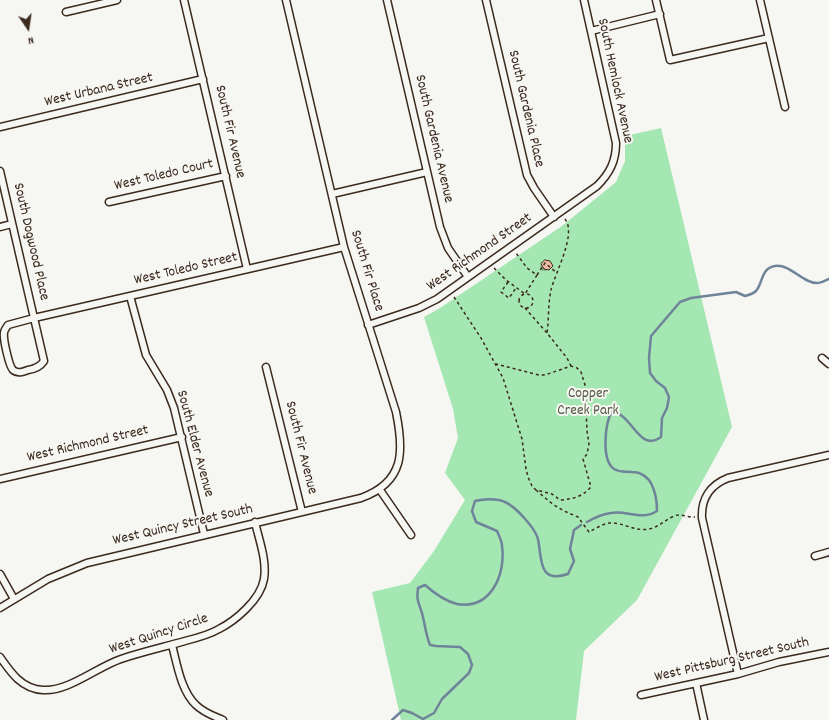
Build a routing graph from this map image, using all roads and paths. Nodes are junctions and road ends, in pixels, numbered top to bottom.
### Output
1 (118, 0) edge
2 (184, 0) edge
3 (286, 0) edge
4 (387, 0) edge
5 (486, 0) edge
6 (584, 0) edge
7 (656, 0) edge
8 (760, 0) edge
9 (66, 12) dead end
10 (660, 14) junction
11 (591, 31) junction
12 (768, 38) junction
13 (203, 80) junction
14 (785, 107) dead end
15 (0, 127) edge
16 (0, 171) edge
17 (427, 172) junction
18 (226, 176) junction
19 (597, 186) joint
20 (332, 194) junction
21 (109, 202) dead end
22 (554, 217) junction
23 (565, 219) dead end
24 (12, 224) junction
25 (0, 227) edge
26 (344, 247) junction
27 (516, 253) dead end
28 (494, 268) dead end
29 (247, 269) junction
30 (557, 273) junction
31 (537, 275) junction
32 (468, 277) junction
33 (508, 282) junction
34 (517, 288) junction
35 (524, 294) junction
36 (130, 296) junction
37 (454, 297) dead end
38 (524, 307) junction
39 (34, 318) junction
40 (368, 325) junction
41 (547, 333) junction
42 (822, 358) dead end
43 (496, 364) junction
44 (829, 364) edge
45 (571, 366) junction
46 (266, 367) dead end
47 (182, 437) junction
48 (829, 455) edge
49 (0, 479) edge
50 (380, 490) junction
51 (536, 490) junction
52 (302, 512) junction
53 (695, 517) dead end
54 (255, 522) junction
55 (204, 534) junction
56 (411, 535) dead end
57 (829, 552) edge
58 (815, 556) dead end
59 (0, 574) edge
60 (14, 599) junction
61 (0, 608) edge
62 (172, 645) junction
63 (829, 652) edge
64 (0, 657) edge
65 (738, 674) junction
66 (696, 683) junction
67 (641, 695) dead end
68 (223, 720) edge
69 (704, 720) edge

1 - 9 street
2 - 13 street, South Fir Avenue
3 - 20 street, South Fir Place
4 - 17 street, South Gardenia Avenue
5 - 22 street, South Gardenia Place
6 - 11 street, South Hemlock Avenue
7 - 10 street
8 - 12 street
10 - 11 street
10 - 12 street
11 - 19 street, South Hemlock Avenue
12 - 14 street
13 - 15 street, West Urbana Street
13 - 18 street, South Fir Avenue
16 - 24 street, South Dogwood Place
17 - 20 street
17 - 32 street, South Gardenia Avenue
18 - 21 street, West Toledo Court
18 - 29 street, South Fir Avenue
19 - 22 street, West Richmond Street
20 - 26 street, South Fir Place
22 - 32 street, West Richmond Street
23 - 30 path
24 - 25 street
24 - 39 street, South Dogwood Place
26 - 29 street, West Toledo Street
26 - 40 street, South Fir Place
27 - 31 path
28 - 33 path
29 - 36 street, West Toledo Street
30 - 31 path
30 - 41 path
31 - 35 path
32 - 40 street, West Richmond Street
33 - 34 path
33 - 34 path
34 - 35 path
35 - 38 path
35 - 38 path
36 - 39 street, West Toledo Street
36 - 47 street, South Elder Avenue
37 - 43 path
38 - 41 path
39 - 39 street, South Dogwood Place
40 - 50 street, South Fir Place
41 - 45 path
42 - 44 street
43 - 45 path
43 - 51 path
45 - 51 path
46 - 52 street, South Fir Avenue
47 - 49 street, West Richmond Street
47 - 55 street, South Elder Avenue
48 - 65 street
50 - 52 street, West Quincy Street South
50 - 56 street
51 - 53 path
52 - 54 street, West Quincy Street South
54 - 55 street, West Quincy Street South
54 - 62 street, West Quincy Circle
55 - 60 street, West Quincy Street South
57 - 58 street
59 - 60 street
60 - 61 street, West Quincy Street South
62 - 64 street, West Quincy Circle
62 - 68 street
63 - 65 street, West Pittsburg Street South
65 - 66 street, West Pittsburg Street South
66 - 67 street, West Pittsburg Street South
66 - 69 street

